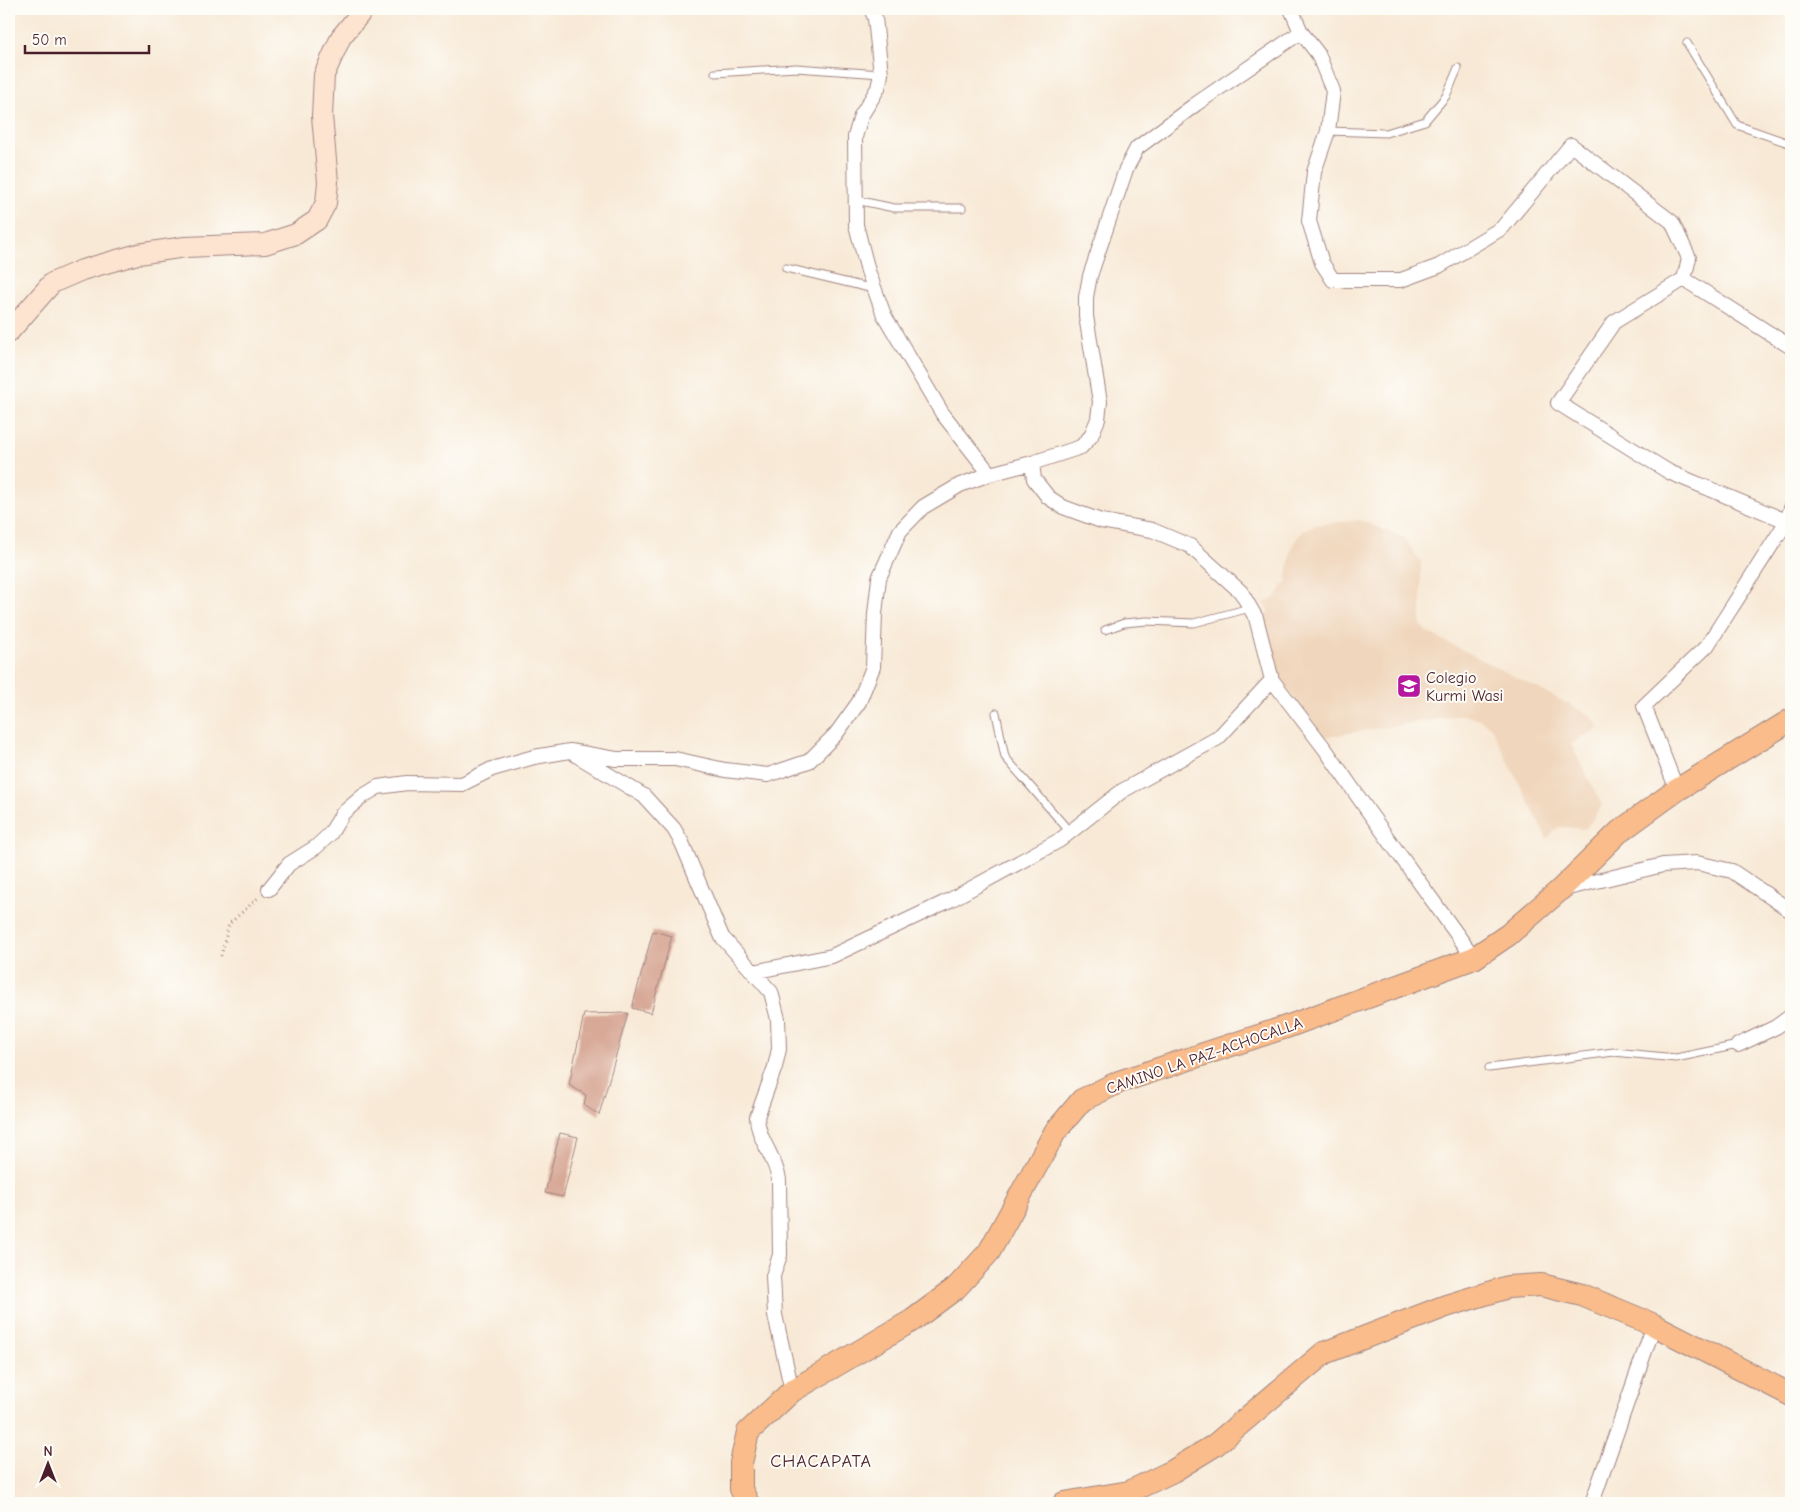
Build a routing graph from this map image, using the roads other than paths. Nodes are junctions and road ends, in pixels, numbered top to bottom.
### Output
1 (364, 9) edge
2 (871, 9) edge
3 (1291, 9) edge
4 (1301, 32) junction
5 (1688, 42) dead end
6 (1458, 68) dead end
7 (715, 73) dead end
8 (881, 74) junction
9 (1328, 131) junction
10 (1791, 144) edge
11 (856, 200) junction
12 (962, 208) dead end
13 (786, 268) dead end
14 (1684, 279) junction
15 (874, 289) junction
16 (9, 332) edge
17 (1791, 347) edge
18 (1032, 463) junction
19 (990, 474) junction
20 (1790, 517) edge
21 (1253, 612) junction
22 (1106, 630) dead end
23 (1272, 680) junction
24 (996, 712) dead end
25 (1791, 720) edge
26 (570, 751) junction
27 (1677, 790) junction
28 (1070, 832) junction
29 (269, 889) road end
30 (1560, 890) junction
31 (1791, 911) edge
32 (1474, 958) junction
33 (753, 972) junction
34 (1791, 1016) edge
35 (1738, 1045) joint
36 (1489, 1068) dead end
37 (1654, 1325) junction
38 (792, 1390) junction
39 (1791, 1394) edge
40 (748, 1503) edge
41 (1064, 1503) edge
42 (1592, 1503) edge

1 - 16 main road
2 - 8 street
3 - 4 street
4 - 9 street
4 - 18 street
5 - 10 lane
6 - 9 lane
7 - 8 lane
8 - 11 street
9 - 14 street
11 - 12 lane
11 - 15 street
13 - 15 lane
14 - 17 street
14 - 20 street
15 - 19 street
18 - 19 street
18 - 21 street
19 - 26 street
20 - 27 street
21 - 22 lane
21 - 23 street
23 - 28 street
23 - 32 street
24 - 28 lane
25 - 27 main road, CAMINO LA PAZ-ACHOCALLA
26 - 29 street
26 - 33 street
27 - 30 main road, CAMINO LA PAZ-ACHOCALLA
28 - 33 street
30 - 31 street
30 - 32 main road, CAMINO LA PAZ-ACHOCALLA
32 - 38 main road, CAMINO LA PAZ-ACHOCALLA
33 - 38 street
34 - 35 street
35 - 36 lane
37 - 39 main road
37 - 41 main road
37 - 42 street
38 - 40 main road, CAMINO LA PAZ-ACHOCALLA

